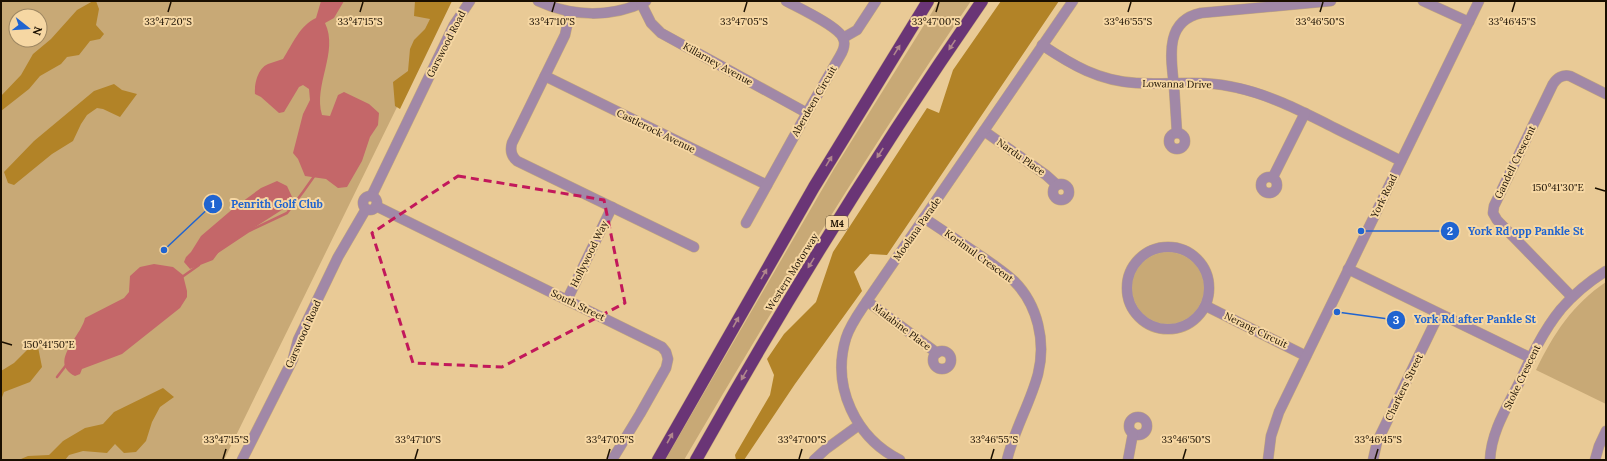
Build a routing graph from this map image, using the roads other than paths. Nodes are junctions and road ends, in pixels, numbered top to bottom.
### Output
1 (470, 1) edge
2 (538, 1) edge
3 (786, 1) edge
4 (876, 1) edge
5 (928, 1) edge
6 (982, 1) edge
7 (1073, 1) edge
8 (1331, 1) edge
9 (1423, 1) edge
10 (1479, 1) edge
11 (644, 2) edge
12 (1317, 2) edge
13 (570, 12) junction
14 (1469, 22) junction
15 (843, 38) junction
16 (1042, 46) junction
17 (545, 76) junction
18 (1173, 82) junction
19 (1606, 94) edge
20 (807, 113) junction
21 (1305, 113) junction
22 (984, 131) junction
23 (1177, 133) dead end
24 (1401, 161) junction
25 (1273, 177) dead end
26 (767, 185) junction
27 (1057, 185) dead end
28 (372, 195) junction
29 (376, 206) junction
30 (612, 208) junction
31 (366, 209) junction
32 (924, 218) junction
33 (746, 224) dead end
34 (694, 247) dead end
35 (1348, 269) junction
36 (1606, 272) edge
37 (1572, 297) junction
38 (567, 300) junction
39 (867, 301) junction
40 (1206, 306) junction
41 (1439, 314) junction
42 (937, 353) dead end
43 (1306, 356) junction
44 (1531, 358) junction
45 (859, 425) junction
46 (1606, 431) edge
47 (1133, 433) dead end
48 (242, 460) edge
49 (612, 460) edge
50 (658, 460) edge
51 (696, 460) edge
52 (814, 460) edge
53 (900, 460) edge
54 (1007, 460) edge
55 (1128, 460) edge
56 (1268, 460) edge
57 (1373, 460) edge
58 (1490, 460) edge
59 (1595, 460) edge

1 - 28 street, Garswood Road
2 - 13 street
3 - 15 street
4 - 15 street
50 -> 5 highway
6 -> 51 highway, Western Motorway / M4
7 - 16 street, Moolana Parade
8 - 12 street
9 - 14 street
10 - 14 street, York Road
11 - 13 street
11 - 20 street, Killarney Avenue
12 - 18 street
13 - 17 street
14 - 24 street, York Road
15 - 20 street, Aberdeen Circuit
16 - 18 street, Lowanna Drive
16 - 22 street, Moolana Parade
17 - 26 street, Castlerock Avenue
17 - 30 street
18 - 21 street, Lowanna Drive
18 - 23 street
19 - 37 street, Gandell Crescent
20 - 26 street, Aberdeen Circuit
21 - 24 street, Lowanna Drive
21 - 25 street
22 - 27 street, Nardu Place
22 - 32 street, Moolana Parade
24 - 35 street, York Road
26 - 33 street, Aberdeen Circuit
28 - 29 street
28 - 31 street
29 - 31 street
29 - 38 street, South Street
30 - 34 street
30 - 38 street, Hollywood Way
31 - 48 street, Garswood Road
32 - 39 street, Moolana Parade
32 - 54 street, Korimul Crescent
35 - 41 street
35 - 43 street, York Road
36 - 37 street, Stoke Crescent
37 - 44 street, Stoke Crescent
38 - 49 street, South Street
39 - 42 street, Malabine Place
39 - 45 street, Moolana Parade
40 - 40 street
40 - 43 street, Nerang Circuit
41 - 44 street
41 - 57 street, Charkers Street
43 - 56 street, York Road
44 - 58 street, Stoke Crescent
45 - 52 street
45 - 53 street, Moolana Parade
46 - 59 street
47 - 55 street

